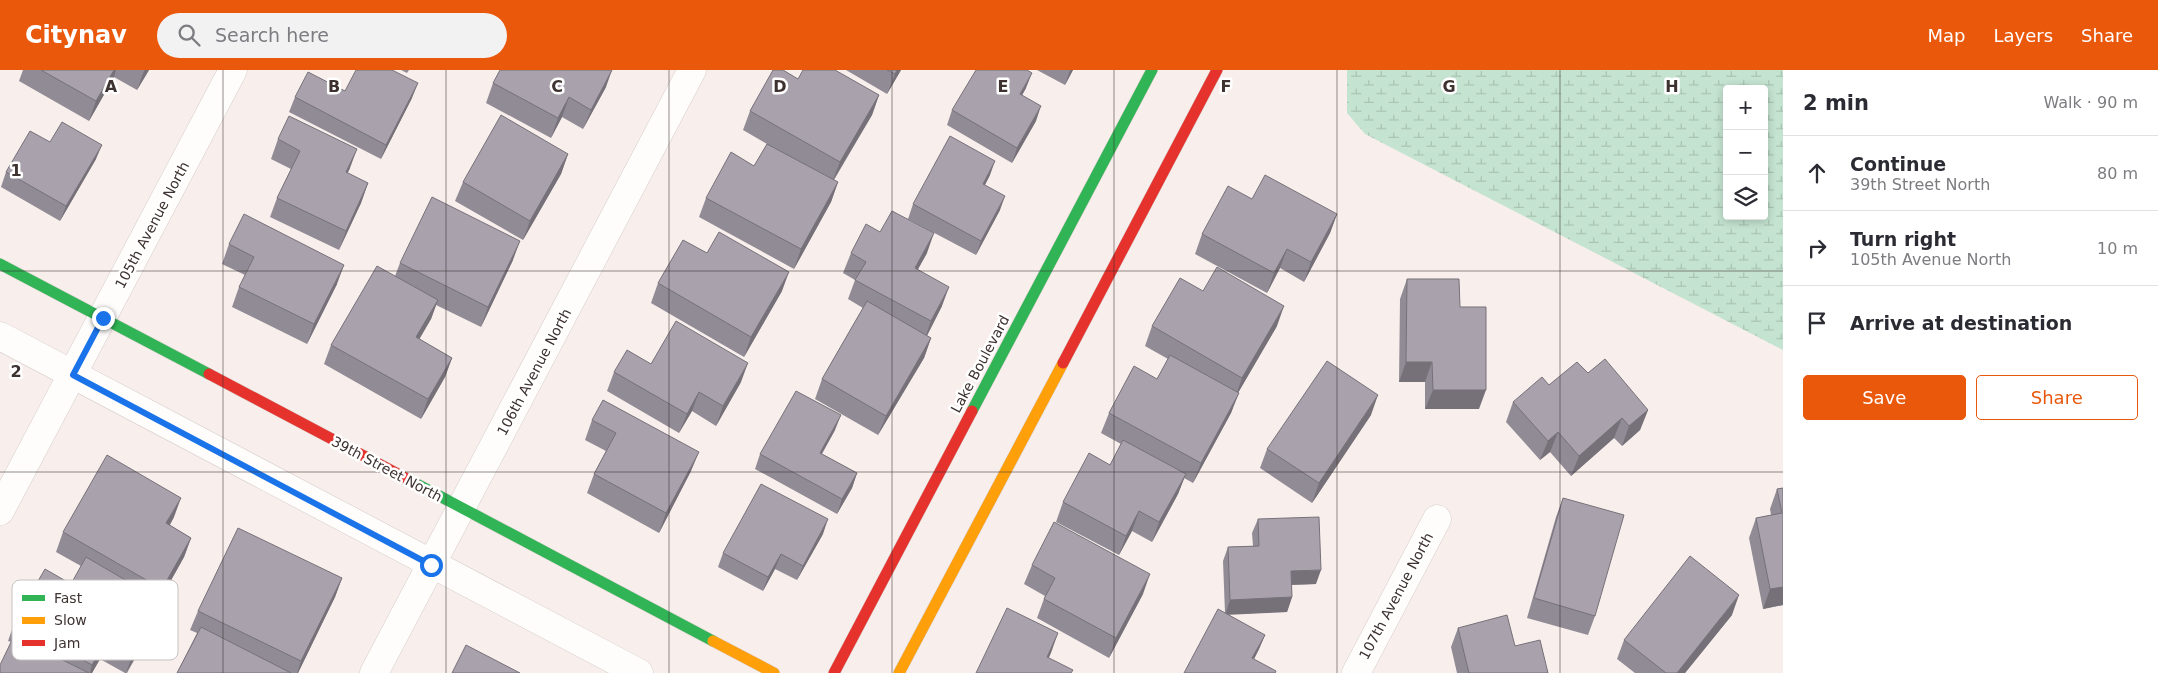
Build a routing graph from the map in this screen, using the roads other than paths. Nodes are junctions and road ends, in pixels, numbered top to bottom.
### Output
1 (233, 70) edge
2 (692, 70) edge
3 (1152, 70) edge
4 (1217, 70) edge
5 (0, 264) edge
6 (103, 318) junction
7 (0, 336) edge
8 (73, 375) junction
9 (462, 509) junction
10 (0, 512) edge
11 (1437, 519) dead end
12 (431, 565) junction
13 (374, 673) edge
14 (639, 673) edge
15 (774, 673) edge
16 (834, 673) edge
17 (899, 673) edge
18 (1356, 673) edge

1 - 6 street, 105th Avenue North
2 - 9 street, 106th Avenue North
3 - 16 street, Lake Boulevard
4 - 17 street
5 - 6 street, 39th Street North
6 - 8 street, 105th Avenue North
6 - 9 street, 39th Street North
7 - 8 street
8 - 10 street, 105th Avenue North
8 - 12 street
9 - 12 street, 106th Avenue North
9 - 15 street, 39th Street North
11 - 18 street, 107th Avenue North
12 - 13 street, 106th Avenue North
12 - 14 street

